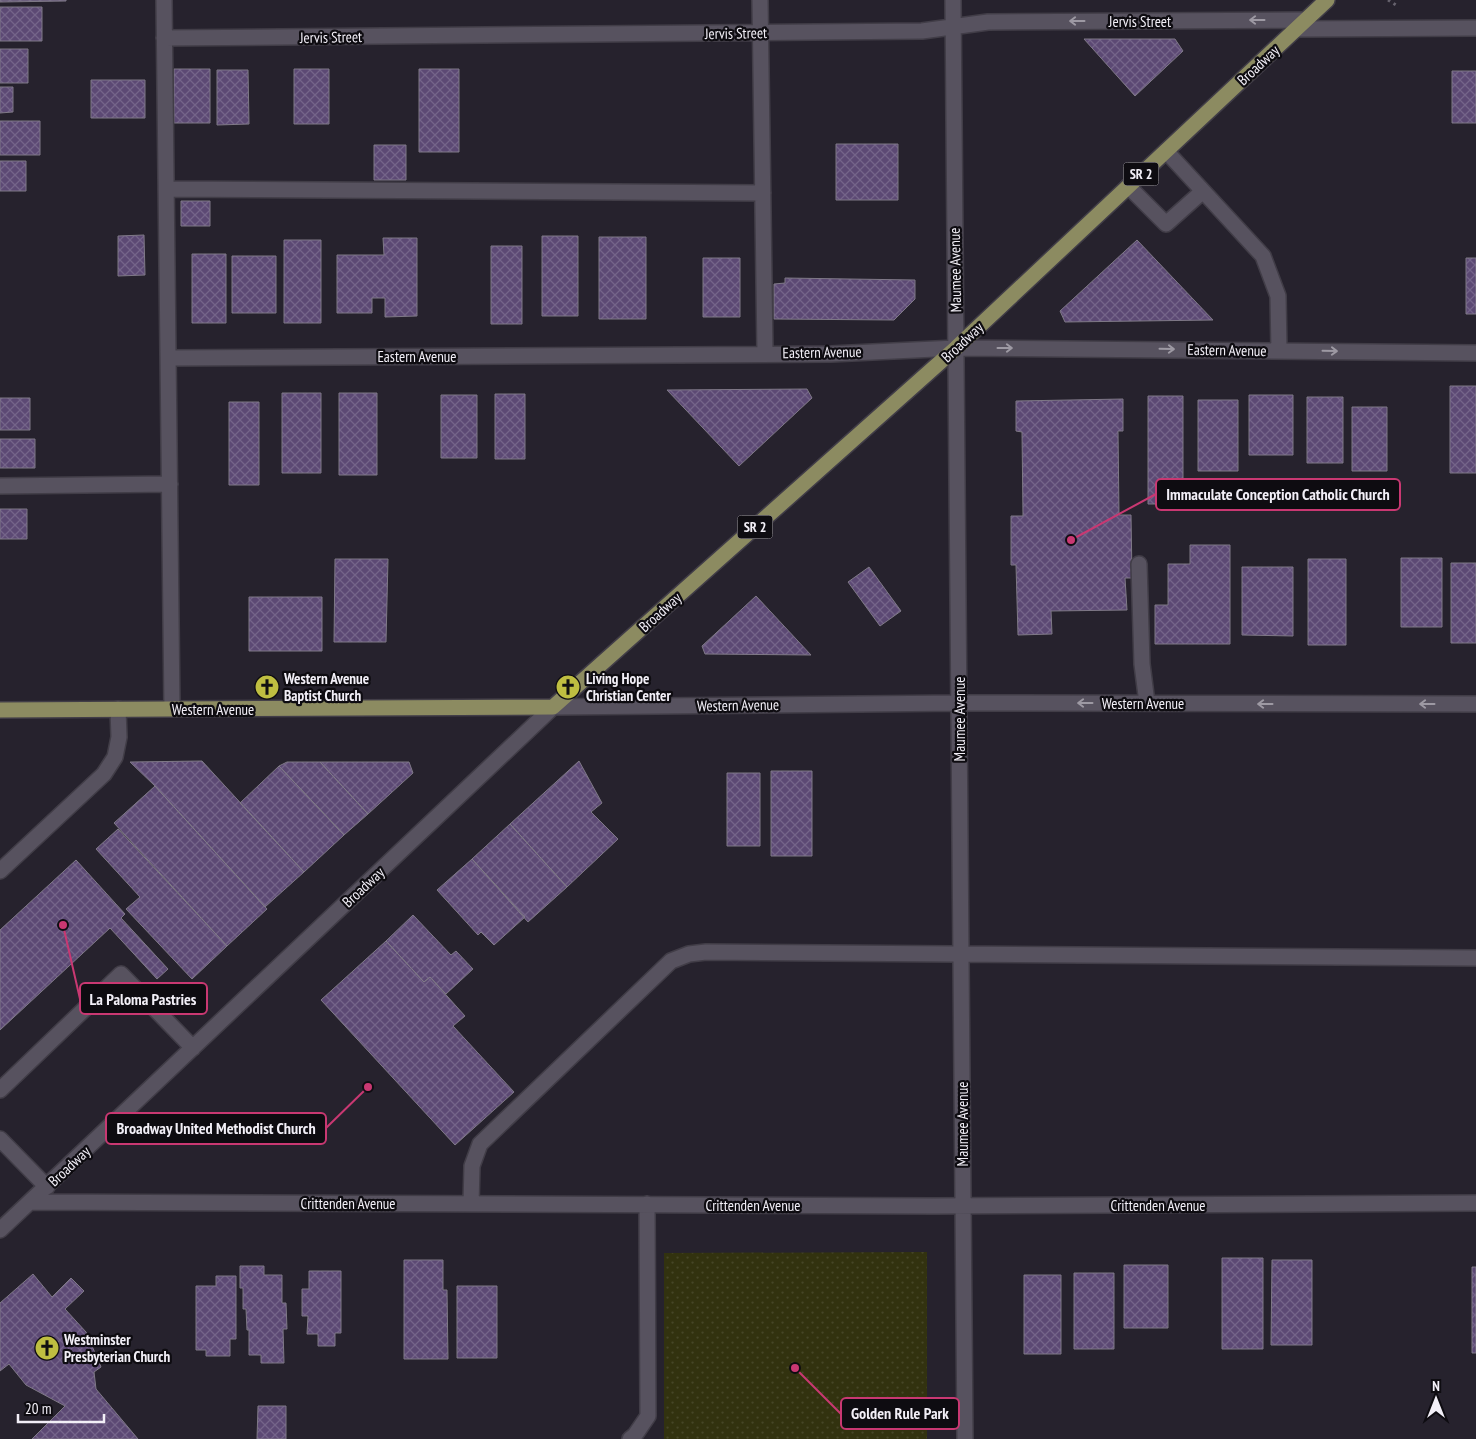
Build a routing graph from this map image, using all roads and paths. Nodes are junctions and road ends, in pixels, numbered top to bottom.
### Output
1 (164, 0) edge
2 (760, 0) edge
3 (952, 0) edge
4 (1327, 0) edge
5 (1301, 24) junction
6 (952, 26) junction
7 (1476, 28) edge
8 (760, 33) junction
9 (164, 38) junction
10 (1166, 151) junction
11 (1128, 186) junction
12 (166, 189) junction
13 (1203, 191) junction
14 (763, 193) junction
15 (956, 348) junction
16 (1279, 351) junction
17 (765, 353) junction
18 (1476, 353) edge
19 (169, 358) junction
20 (170, 484) junction
21 (0, 486) edge
22 (1139, 564) dead end
23 (959, 703) junction
24 (1147, 703) junction
25 (1476, 704) edge
26 (553, 707) junction
27 (118, 709) junction
28 (172, 709) junction
29 (0, 710) edge
30 (0, 871) edge
31 (961, 954) junction
32 (1476, 958) edge
33 (193, 1048) junction
34 (0, 1090) edge
35 (0, 1138) edge
36 (47, 1187) junction
37 (31, 1202) junction
38 (1476, 1203) edge
39 (471, 1204) junction
40 (646, 1204) junction
41 (963, 1206) junction
42 (0, 1230) edge
43 (630, 1439) edge
44 (965, 1439) edge

1 - 9 street
2 - 8 street
3 - 6 street, Maumee Avenue
4 - 5 main road, Broadway / SR 2
5 -> 6 street, Jervis Street
5 - 7 street, Jervis Street
5 - 10 main road, Broadway / SR 2
6 - 8 street, Jervis Street
6 - 15 street, Maumee Avenue
8 - 9 street, Jervis Street
8 - 14 street
9 - 12 street
10 - 11 main road, Broadway / SR 2
10 - 13 street
11 - 13 street
11 - 15 main road, Broadway / SR 2
12 - 14 street
12 - 19 street
13 - 16 street
14 - 17 street
15 -> 16 street, Eastern Avenue
15 - 17 street, Eastern Avenue
15 - 23 street, Maumee Avenue
15 - 26 main road, Broadway / SR 2
16 -> 18 street, Eastern Avenue
17 - 19 street, Eastern Avenue
19 - 20 street
20 - 21 street
20 - 28 street
22 - 24 street
24 -> 23 street, Western Avenue
23 - 26 street, Western Avenue
23 - 31 street, Maumee Avenue
25 -> 24 street, Western Avenue
26 - 28 main road, Western Avenue
26 - 33 street, Broadway
27 - 28 main road, Western Avenue
27 - 29 main road, Western Avenue
27 - 30 street
31 - 32 street
31 - 39 street
31 - 41 street, Maumee Avenue
33 - 34 street
33 - 36 street, Broadway
35 - 36 street
36 - 37 street, Broadway
37 - 39 street, Crittenden Avenue
37 - 42 street, Broadway
38 - 41 street, Crittenden Avenue
39 - 40 street, Crittenden Avenue
40 - 41 street, Crittenden Avenue
40 - 43 street
41 - 44 street, Maumee Avenue

